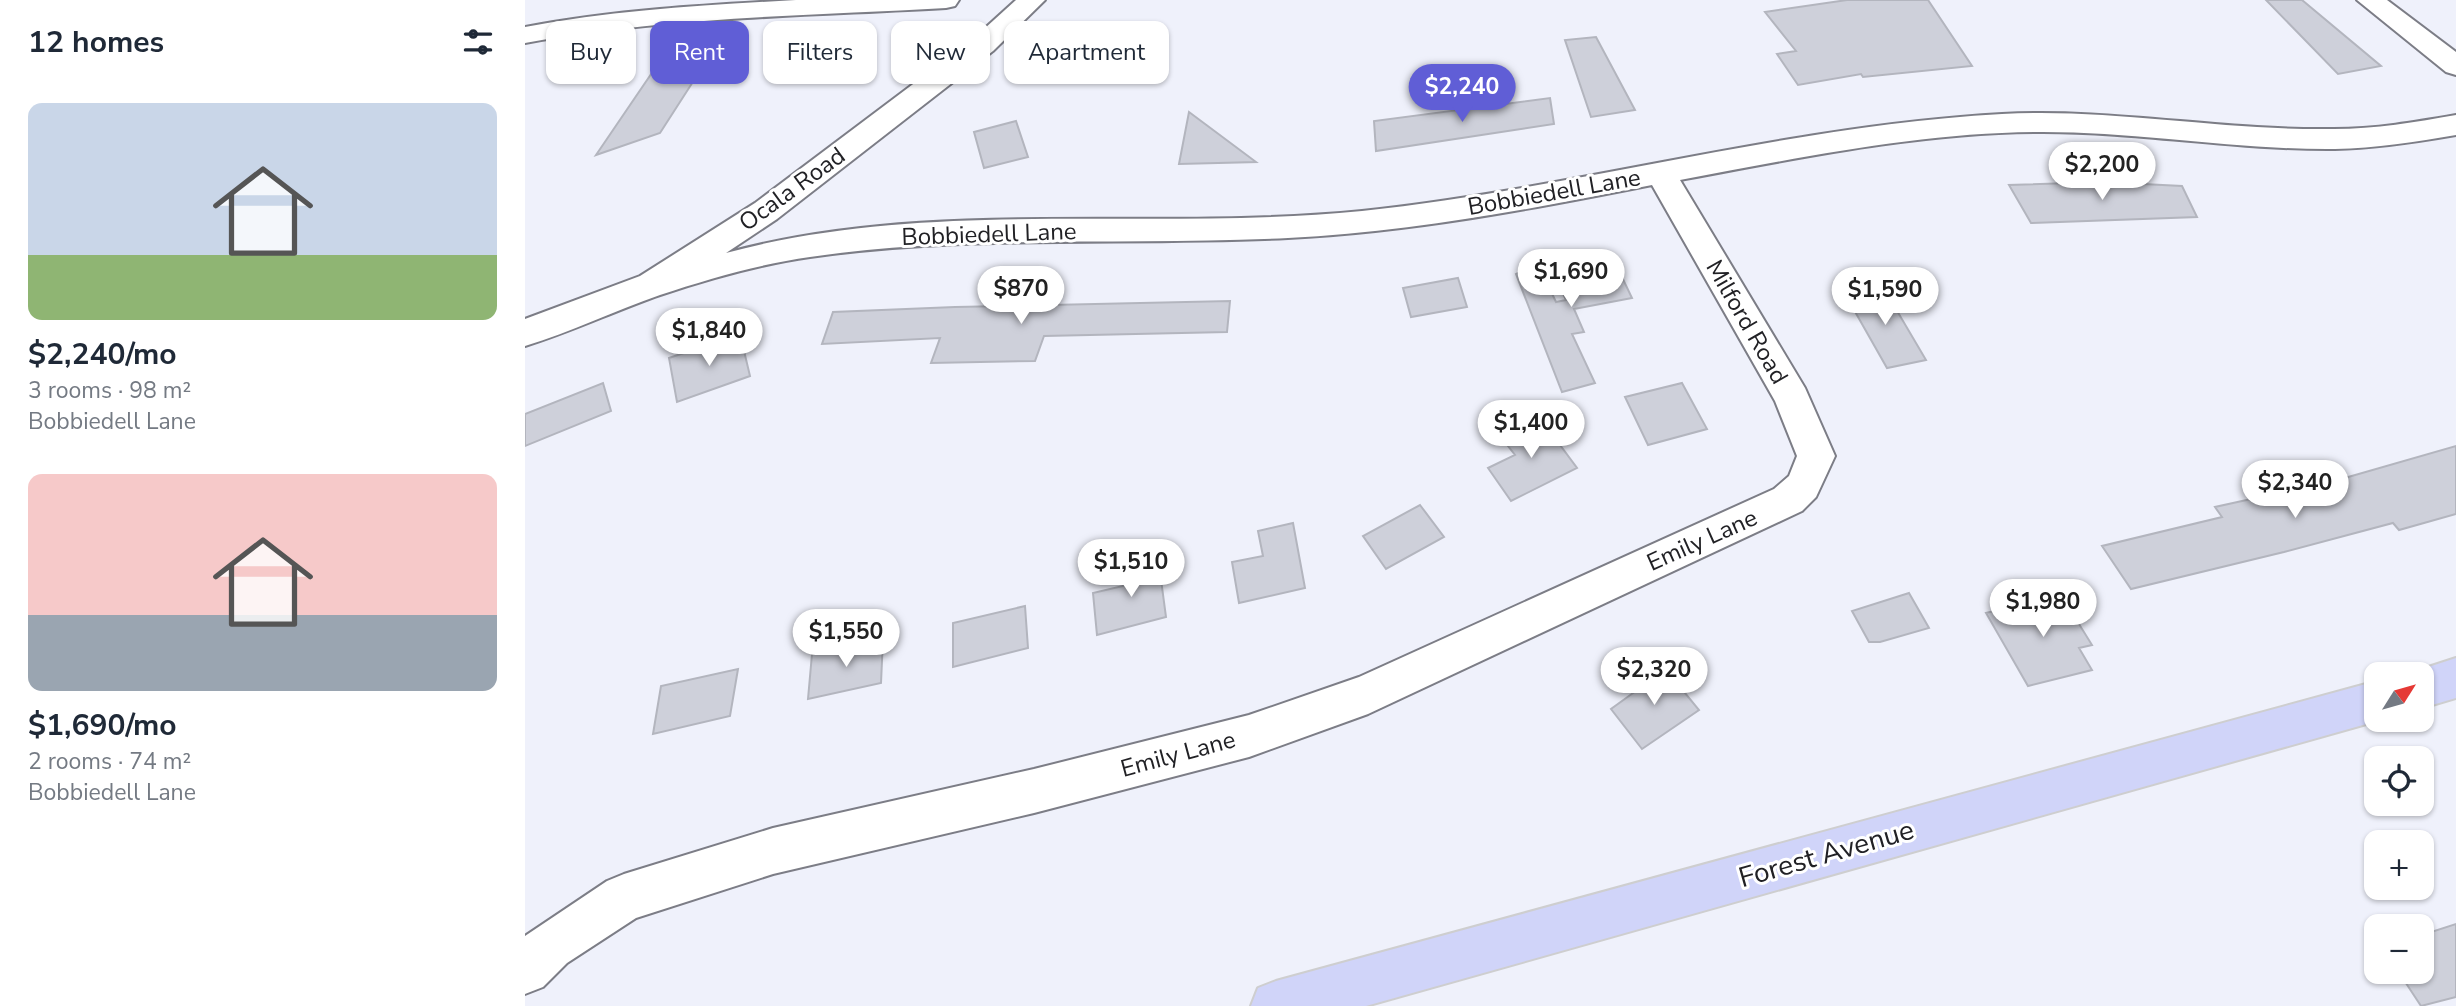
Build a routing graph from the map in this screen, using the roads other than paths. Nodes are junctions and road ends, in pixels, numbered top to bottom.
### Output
1 (946, 0) edge
2 (1032, 0) edge
3 (2370, 0) edge
4 (525, 35) edge
5 (2456, 66) edge
6 (2456, 125) edge
7 (1661, 174) junction
8 (652, 285) junction
9 (525, 333) edge
10 (1809, 475) joint
11 (2456, 678) edge
12 (2434, 684) edge
13 (2364, 705) edge
14 (525, 969) edge
15 (1276, 1006) edge

1 - 4 street
2 - 8 street, Ocala Road
3 - 5 street
6 - 7 street, Bobbiedell Lane
7 - 8 street, Bobbiedell Lane
7 - 10 street, Milford Road
8 - 9 street, Ocala Road
10 - 14 street, Emily Lane
11 - 12 main road
13 - 15 main road, Forest Avenue

